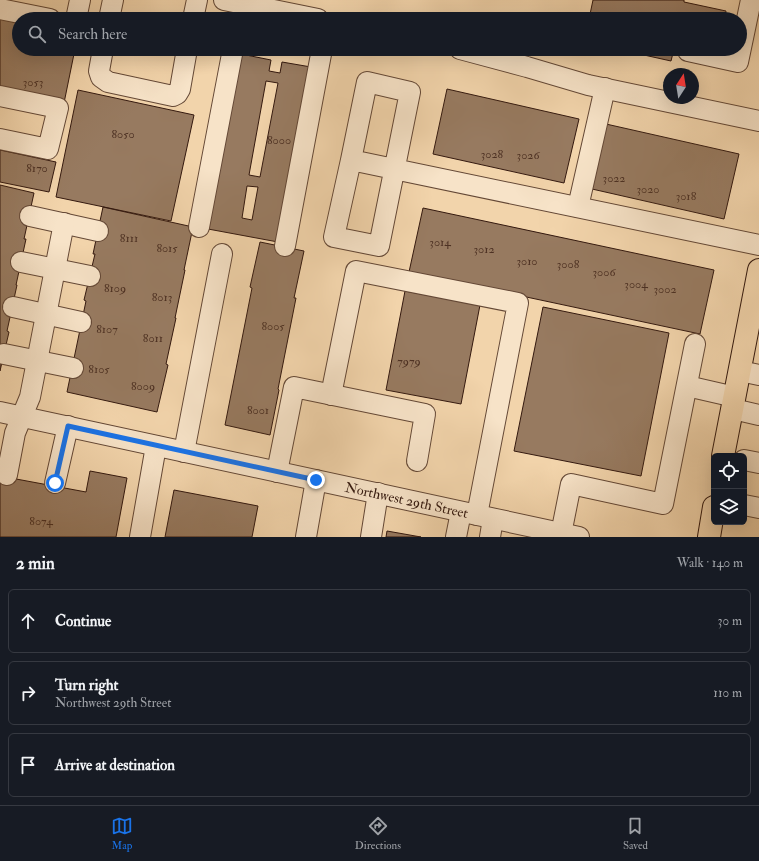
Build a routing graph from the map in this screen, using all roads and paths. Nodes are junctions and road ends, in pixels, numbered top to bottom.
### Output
1 (80, 0) edge
2 (113, 0) edge
3 (197, 0) edge
4 (224, 0) edge
5 (752, 0) edge
6 (243, 8) edge
7 (0, 9) edge
8 (15, 12) edge
9 (77, 12) edge
10 (110, 12) edge
11 (194, 12) edge
12 (270, 12) edge
13 (747, 22) edge
14 (102, 56) edge
15 (185, 56) edge
16 (232, 56) edge
17 (321, 56) edge
18 (486, 56) edge
19 (708, 56) edge
20 (739, 56) edge
21 (605, 88) junction
22 (0, 96) edge
23 (759, 121) edge
24 (0, 139) edge
25 (350, 160) junction
26 (394, 169) junction
27 (578, 207) junction
28 (30, 216) dead end
29 (64, 223) junction
30 (199, 227) dead end
31 (98, 230) dead end
32 (759, 245) edge
33 (285, 246) dead end
34 (222, 254) dead end
35 (21, 262) dead end
36 (55, 269) junction
37 (759, 270) edge
38 (90, 276) dead end
39 (756, 302) edge
40 (13, 307) dead end
41 (46, 314) junction
42 (81, 322) dead end
43 (695, 344) dead end
44 (4, 354) dead end
45 (37, 361) junction
46 (72, 368) dead end
47 (749, 373) edge
48 (687, 386) junction
49 (331, 395) junction
50 (734, 403) junction
51 (0, 412) edge
52 (759, 415) edge
53 (22, 417) junction
54 (68, 426) junction
55 (156, 446) junction
56 (184, 452) junction
57 (725, 453) edge
58 (417, 461) dead end
59 (747, 461) edge
60 (759, 463) edge
61 (277, 472) junction
62 (7, 475) dead end
63 (316, 480) junction
64 (55, 483) dead end
65 (378, 493) junction
66 (747, 506) edge
67 (759, 508) edge
68 (480, 521) edge
69 (711, 525) edge
70 (571, 536) edge
71 (140, 537) edge
72 (306, 537) edge
73 (371, 537) edge
74 (456, 537) edge
75 (709, 537) edge

1 - 9 street
2 - 10 street
3 - 11 street
4 - 6 street
5 - 13 street
6 - 12 street
7 - 8 street
14 - 15 street
16 - 30 street
17 - 33 street
18 - 21 street
19 - 20 street
21 - 23 street
21 - 27 street
22 - 24 street
25 - 26 street
25 - 26 street
25 - 26 street
26 - 27 street
27 - 32 street
28 - 29 street
29 - 31 street
29 - 36 street
34 - 56 street
35 - 36 street
36 - 38 street
36 - 41 street
37 - 39 main road
39 - 47 main road
40 - 41 street
41 - 42 street
41 - 45 street
43 - 48 street
44 - 45 street
45 - 46 street
45 - 53 street
47 - 50 main road
48 - 50 street
48 - 70 street
49 - 58 street
49 - 61 street
49 - 68 street
50 - 52 street
50 - 57 main road
51 - 53 street, Northwest 29th Street
53 - 54 street, Northwest 29th Street
53 - 62 street
54 - 55 street, Northwest 29th Street
54 - 64 street
55 - 56 street, Northwest 29th Street
55 - 71 street
56 - 61 street, Northwest 29th Street
59 - 60 street
61 - 63 street, Northwest 29th Street
63 - 65 street, Northwest 29th Street
63 - 72 street
65 - 68 street, Northwest 29th Street
65 - 73 street
66 - 67 street
68 - 70 street, Northwest 29th Street
68 - 74 street
69 - 75 main road

